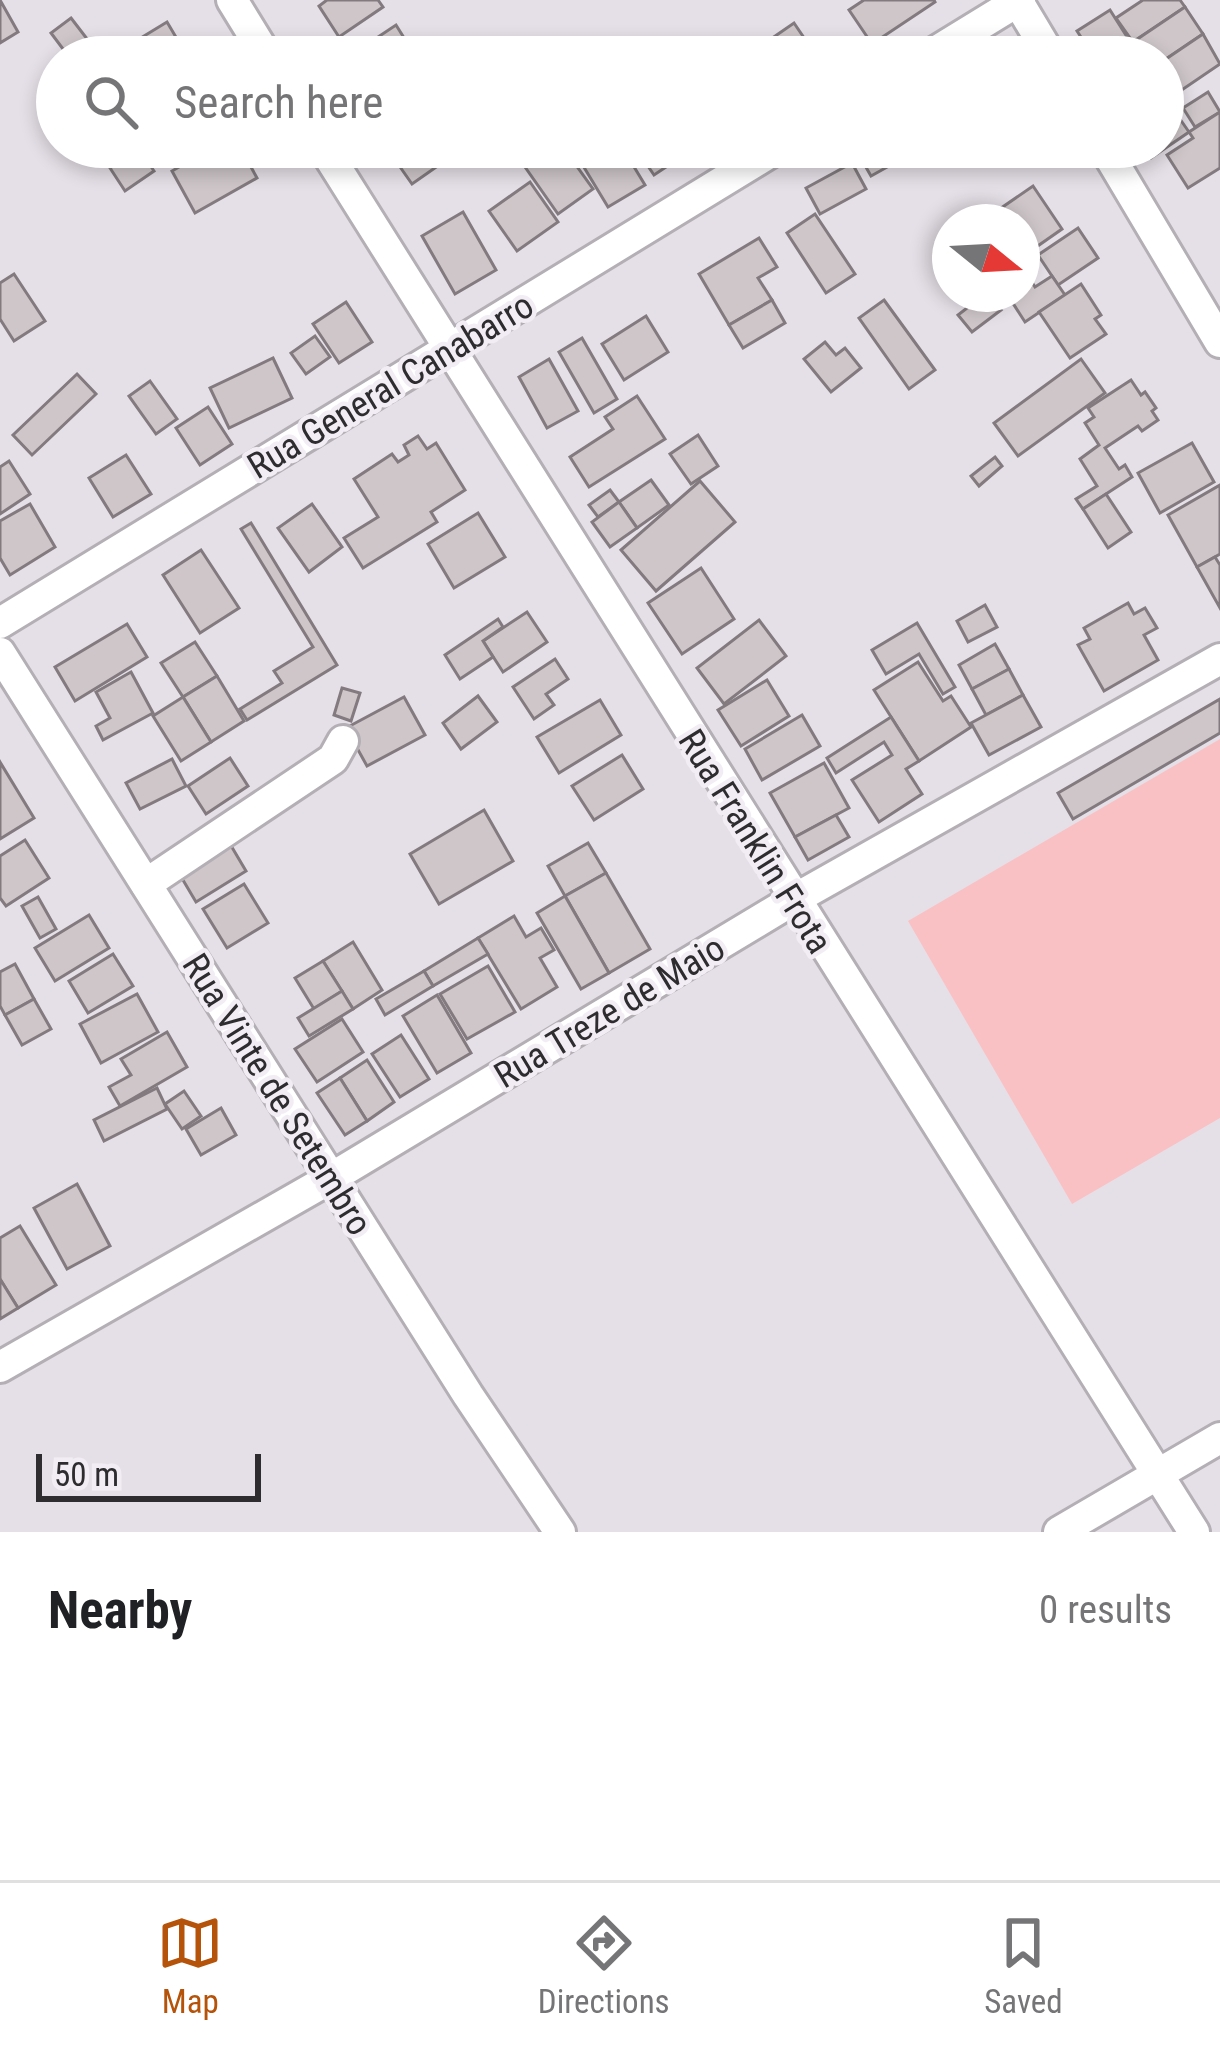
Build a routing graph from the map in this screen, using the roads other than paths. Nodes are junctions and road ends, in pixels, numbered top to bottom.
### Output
1 (232, 0) edge
2 (1019, 0) edge
3 (254, 36) edge
4 (961, 36) edge
5 (1039, 36) edge
6 (335, 168) edge
7 (745, 168) edge
8 (1117, 168) edge
9 (1220, 342) edge
10 (447, 350) junction
11 (0, 623) edge
12 (0, 653) edge
13 (1220, 659) edge
14 (343, 741) dead end
15 (146, 884) junction
16 (793, 900) junction
17 (331, 1178) junction
18 (0, 1367) edge
19 (1220, 1438) edge
20 (1159, 1476) junction
21 (560, 1532) edge
22 (1059, 1532) edge
23 (1194, 1532) edge

1 - 3 street
2 - 4 street
2 - 5 street
6 - 10 street, Rua Franklin Frota
7 - 10 street, Rua General Canabarro
8 - 9 street
10 - 11 street, Rua General Canabarro
10 - 16 street, Rua Franklin Frota
12 - 15 street, Rua Vinte de Setembro
13 - 16 street, Rua Treze de Maio
14 - 15 street
15 - 17 street, Rua Vinte de Setembro
16 - 17 street, Rua Treze de Maio
16 - 20 street, Rua Franklin Frota
17 - 18 street, Rua Treze de Maio
17 - 21 street, Rua Vinte de Setembro
19 - 20 street
20 - 22 street
20 - 23 street, Rua Franklin Frota

